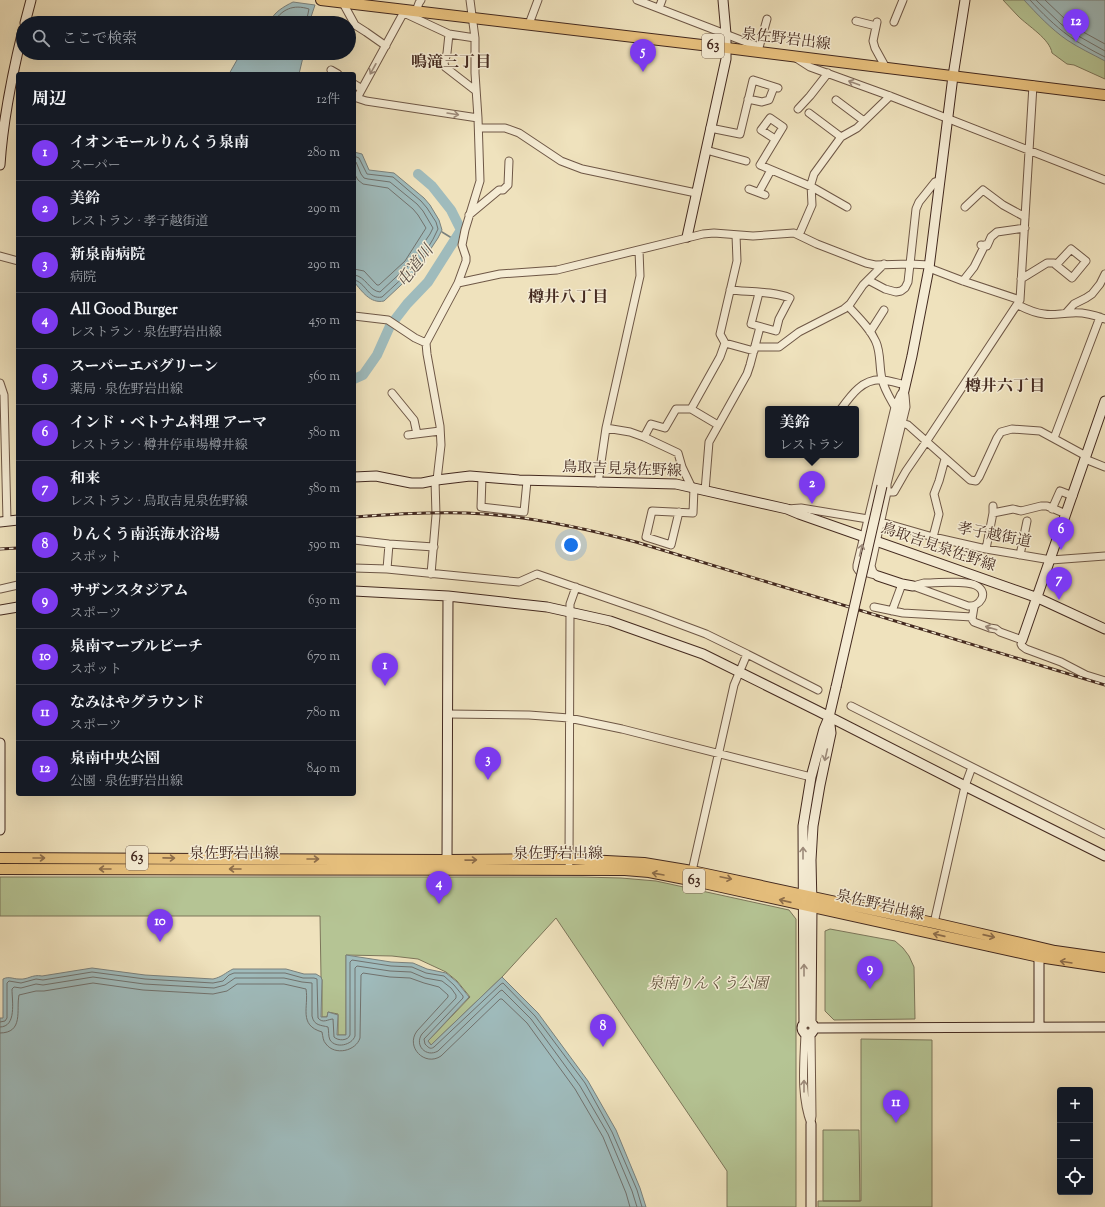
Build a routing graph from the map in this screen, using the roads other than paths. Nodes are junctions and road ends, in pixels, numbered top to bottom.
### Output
1 (31, 0) edge
2 (321, 0) edge
3 (421, 0) edge
4 (470, 0) edge
5 (538, 0) edge
6 (637, 0) edge
7 (662, 0) edge
8 (723, 0) edge
9 (903, 0) edge
10 (965, 0) edge
11 (343, 3) junction
12 (659, 8) junction
13 (416, 11) junction
14 (405, 12) junction
15 (27, 16) edge
16 (350, 16) edge
17 (472, 18) junction
18 (767, 19) dead end
19 (856, 21) dead end
20 (894, 22) dead end
21 (529, 24) junction
22 (356, 26) edge
23 (449, 34) junction
24 (726, 34) junction
25 (475, 38) junction
26 (386, 46) junction
27 (727, 48) junction
28 (759, 49) junction
29 (793, 56) junction
30 (16, 59) edge
31 (886, 68) junction
32 (828, 74) junction
33 (953, 76) junction
34 (356, 85) edge
35 (1033, 85) junction
36 (362, 89) junction
37 (476, 91) junction
38 (1105, 95) edge
39 (890, 96) junction
40 (748, 99) junction
41 (836, 100) dead end
42 (798, 109) dead end
43 (809, 113) dead end
44 (478, 118) junction
45 (948, 119) junction
46 (864, 121) junction
47 (479, 128) junction
48 (710, 128) junction
49 (841, 137) junction
50 (775, 139) dead end
51 (706, 150) junction
52 (1029, 151) junction
53 (509, 161) dead end
54 (746, 161) dead end
55 (0, 165) edge
56 (771, 170) junction
57 (1105, 180) edge
58 (940, 181) junction
59 (812, 187) junction
60 (750, 189) dead end
61 (696, 193) junction
62 (965, 207) dead end
63 (847, 208) dead end
64 (469, 215) junction
65 (1025, 217) junction
66 (1024, 228) junction
67 (736, 235) junction
68 (799, 235) junction
69 (687, 237) junction
70 (639, 250) junction
71 (0, 256) edge
72 (16, 260) edge
73 (884, 264) junction
74 (910, 264) junction
75 (1056, 265) dead end
76 (929, 267) junction
77 (1105, 274) edge
78 (1022, 279) junction
79 (868, 280) junction
80 (963, 281) junction
81 (458, 283) junction
82 (730, 290) junction
83 (759, 293) junction
84 (1019, 302) junction
85 (848, 306) junction
86 (884, 310) dead end
87 (1066, 313) junction
88 (356, 316) edge
89 (1102, 318) edge
90 (760, 327) junction
91 (870, 332) junction
92 (426, 343) junction
93 (725, 343) junction
94 (754, 349) junction
95 (882, 380) junction
96 (0, 383) edge
97 (905, 385) junction
98 (392, 393) dead end
99 (1105, 400) edge
100 (843, 406) edge
101 (894, 407) junction
102 (691, 409) junction
103 (1103, 412) edge
104 (902, 423) junction
105 (718, 425) junction
106 (606, 428) junction
107 (440, 431) junction
108 (416, 434) junction
109 (408, 435) dead end
110 (644, 437) junction
111 (1054, 438) junction
112 (926, 442) junction
113 (1085, 457) junction
114 (945, 458) junction
115 (1105, 467) edge
116 (356, 476) edge
117 (482, 477) junction
118 (436, 480) junction
119 (527, 481) junction
120 (598, 482) junction
121 (693, 488) junction
122 (885, 489) junction
123 (705, 491) junction
124 (1073, 496) junction
125 (787, 509) junction
126 (1052, 509) junction
127 (679, 512) junction
128 (1066, 514) junction
129 (868, 519) junction
130 (16, 520) edge
131 (4, 521) edge
132 (1027, 521) dead end
133 (881, 522) junction
134 (864, 537) junction
135 (933, 537) junction
136 (356, 540) edge
137 (877, 541) junction
138 (389, 544) junction
139 (434, 547) junction
140 (986, 548) junction
141 (1020, 555) junction
142 (1105, 556) edge
143 (1051, 560) junction
144 (871, 566) junction
145 (356, 568) edge
146 (386, 569) junction
147 (864, 572) junction
148 (431, 574) junction
149 (878, 576) junction
150 (902, 584) junction
151 (16, 585) edge
152 (913, 586) junction
153 (576, 587) junction
154 (0, 589) edge
155 (356, 591) edge
156 (448, 596) junction
157 (1038, 598) junction
158 (16, 607) edge
159 (874, 607) dead end
160 (974, 607) junction
161 (0, 610) edge
162 (570, 611) junction
163 (892, 611) junction
164 (972, 617) junction
165 (1105, 630) edge
166 (1022, 640) junction
167 (747, 654) junction
168 (739, 672) junction
169 (1105, 681) edge
170 (818, 690) dead end
171 (851, 706) dead end
172 (448, 714) junction
173 (829, 717) junction
174 (569, 718) junction
175 (0, 743) edge
176 (720, 753) junction
177 (972, 768) junction
178 (811, 777) junction
179 (965, 786) junction
180 (0, 830) edge
181 (1105, 834) edge
182 (1105, 856) edge
183 (0, 858) edge
184 (569, 859) junction
185 (446, 860) junction
186 (0, 869) edge
187 (569, 869) junction
188 (692, 871) junction
189 (808, 901) junction
190 (934, 923) junction
191 (1039, 957) junction
192 (1105, 958) edge
193 (1105, 967) edge
194 (1039, 1027) junction
195 (809, 1028) junction
196 (1105, 1028) edge
197 (811, 1124) joint
198 (811, 1207) edge

1 - 15 street
2 - 11 main road, 泉佐野岩出線 / 63
3 - 13 street
4 - 17 street
5 - 21 street
6 - 12 street
7 - 12 street
8 - 24 street
9 - 20 street
10 - 33 street
11 - 14 main road, 泉佐野岩出線 / 63
11 - 16 street
12 - 24 street
13 - 14 main road, 泉佐野岩出線 / 63
13 - 17 main road, 泉佐野岩出線 / 63
14 - 23 street
14 - 26 street
17 - 21 main road, 泉佐野岩出線 / 63
17 - 25 street
18 - 28 street
19 - 31 street
21 - 27 main road, 泉佐野岩出線 / 63
22 - 26 street
23 - 25 street
23 - 37 street
24 - 27 street
24 - 28 street
25 - 37 street
26 -> 36 street
27 - 28 main road, 泉佐野岩出線 / 63
27 - 48 street
28 - 29 main road, 泉佐野岩出線 / 63
29 - 31 main road, 泉佐野岩出線 / 63
29 - 32 street
30 - 55 street
31 - 33 main road, 泉佐野岩出線 / 63
39 -> 32 street
32 - 42 street
33 - 35 main road, 泉佐野岩出線 / 63
33 - 45 street
34 - 36 street
35 - 38 main road, 泉佐野岩出線 / 63
35 - 52 street
36 -> 44 street
37 - 44 street
39 - 45 street
39 - 46 street
40 - 40 street
40 - 48 street
41 - 46 street
43 - 49 street
44 - 47 street
45 - 52 street
45 - 58 street
46 - 49 street
47 - 61 street
47 - 64 street
48 - 51 street
49 - 59 street
50 - 56 street
51 - 54 street
51 - 61 street
52 - 57 street
52 - 65 street
53 - 64 street
56 - 59 street
56 - 60 street
58 - 74 street
58 - 76 street
59 - 63 street
59 - 68 street
61 - 69 street
62 - 65 street
64 - 81 street
65 - 66 street
66 - 78 street
66 - 80 street
67 - 68 street
67 - 69 street
67 - 82 street
68 - 73 street
69 - 70 street
70 - 81 street
70 - 106 street
71 - 72 street
73 - 74 street
73 - 79 street
74 - 76 street
74 - 79 street
75 - 78 street
76 - 80 street
76 - 97 street
77 - 87 street
78 - 84 street
79 - 85 street
80 - 84 street
81 - 92 street
82 - 83 street
82 - 93 street
83 - 90 street
83 - 90 street
84 - 87 street
84 - 112 street
85 - 91 street
85 - 94 street
86 - 91 street
87 - 89 street
88 - 92 street
89 - 111 street
90 - 94 street
91 - 95 street
92 - 107 street
93 - 94 street
93 - 102 street
94 - 105 street
95 - 97 street
95 - 100 street
95 - 101 street
96 - 131 street
97 - 101 street
97 - 104 street
97 - 122 street
98 - 108 street
99 - 103 street
101 - 129 street
102 - 105 street
102 - 110 street
103 - 113 street
104 - 112 street
104 - 122 street
105 - 123 street
106 - 110 street
106 - 120 street
107 - 108 street
107 - 118 street
108 - 109 street
110 - 121 street
111 - 113 street
111 - 114 street
112 - 114 street
112 - 122 street
113 - 115 street
113 - 124 street
114 - 135 street
116 - 118 street, 鳥取吉見泉佐野線
117 - 118 street, 鳥取吉見泉佐野線
117 - 119 street, 鳥取吉見泉佐野線
117 - 119 street
118 - 139 street
119 - 120 street, 鳥取吉見泉佐野線
120 - 121 street, 鳥取吉見泉佐野線
121 - 123 street, 鳥取吉見泉佐野線
121 - 127 street
122 - 133 street
122 - 173 street, bridge
123 - 125 street, 鳥取吉見泉佐野線
124 - 126 street
124 - 128 street
125 - 129 street
125 - 134 street, 鳥取吉見泉佐野線
126 - 128 street
126 - 140 street
127 - 127 street
128 - 143 street
129 - 134 street
130 - 131 street
132 - 141 street
133 - 135 street, 孝子越街道
133 - 137 street
134 - 137 street, 鳥取吉見泉佐野線
147 -> 134 street
135 - 140 street, 孝子越街道
136 - 138 street
137 - 144 street
137 - 157 street, 鳥取吉見泉佐野線
138 - 139 street
138 - 146 street
139 - 148 street
140 - 141 street, 孝子越街道
141 - 143 street, 孝子越街道
142 - 143 street, 孝子越街道
143 - 157 street
144 - 147 street
144 - 149 street
145 - 146 street
146 - 148 street
147 - 149 street
148 - 153 street
149 - 150 street
150 - 152 street
150 - 163 street
151 - 154 street
152 - 160 street
152 - 160 street
153 - 162 street
153 - 167 street
155 - 156 street
156 - 162 street
156 - 172 street
157 - 165 street, 鳥取吉見泉佐野線
157 - 166 street
158 - 161 street
159 - 163 street
160 - 164 street
162 - 168 street
162 - 174 street
163 - 164 street
166 -> 164 street
166 - 169 street
167 - 168 street
167 - 170 street
168 - 173 street
168 - 176 street
171 - 177 street
172 - 174 street
172 - 185 street
173 - 178 street
173 - 179 street
173 -> 189 street
174 - 176 street
174 - 184 street
175 - 180 street
176 - 178 street
176 - 188 street
177 - 179 street
177 - 181 street
189 -> 178 street
179 - 182 street
179 - 190 street
183 -> 185 main road, 泉佐野岩出線 / 63
185 -> 184 main road, 泉佐野岩出線 / 63
184 - 187 street
184 - 188 main road, 泉佐野岩出線 / 63
187 -> 186 main road, 泉佐野岩出線 / 63
189 -> 187 main road, 泉佐野岩出線 / 63
188 -> 189 main road, 泉佐野岩出線 / 63
189 - 190 main road, 泉佐野岩出線 / 63
191 -> 189 main road, 泉佐野岩出線 / 63
189 - 195 street
190 -> 192 main road, 泉佐野岩出線 / 63
193 -> 191 main road, 泉佐野岩出線 / 63
191 - 194 street
194 - 195 street
194 - 196 street
195 - 197 street
197 - 198 street

